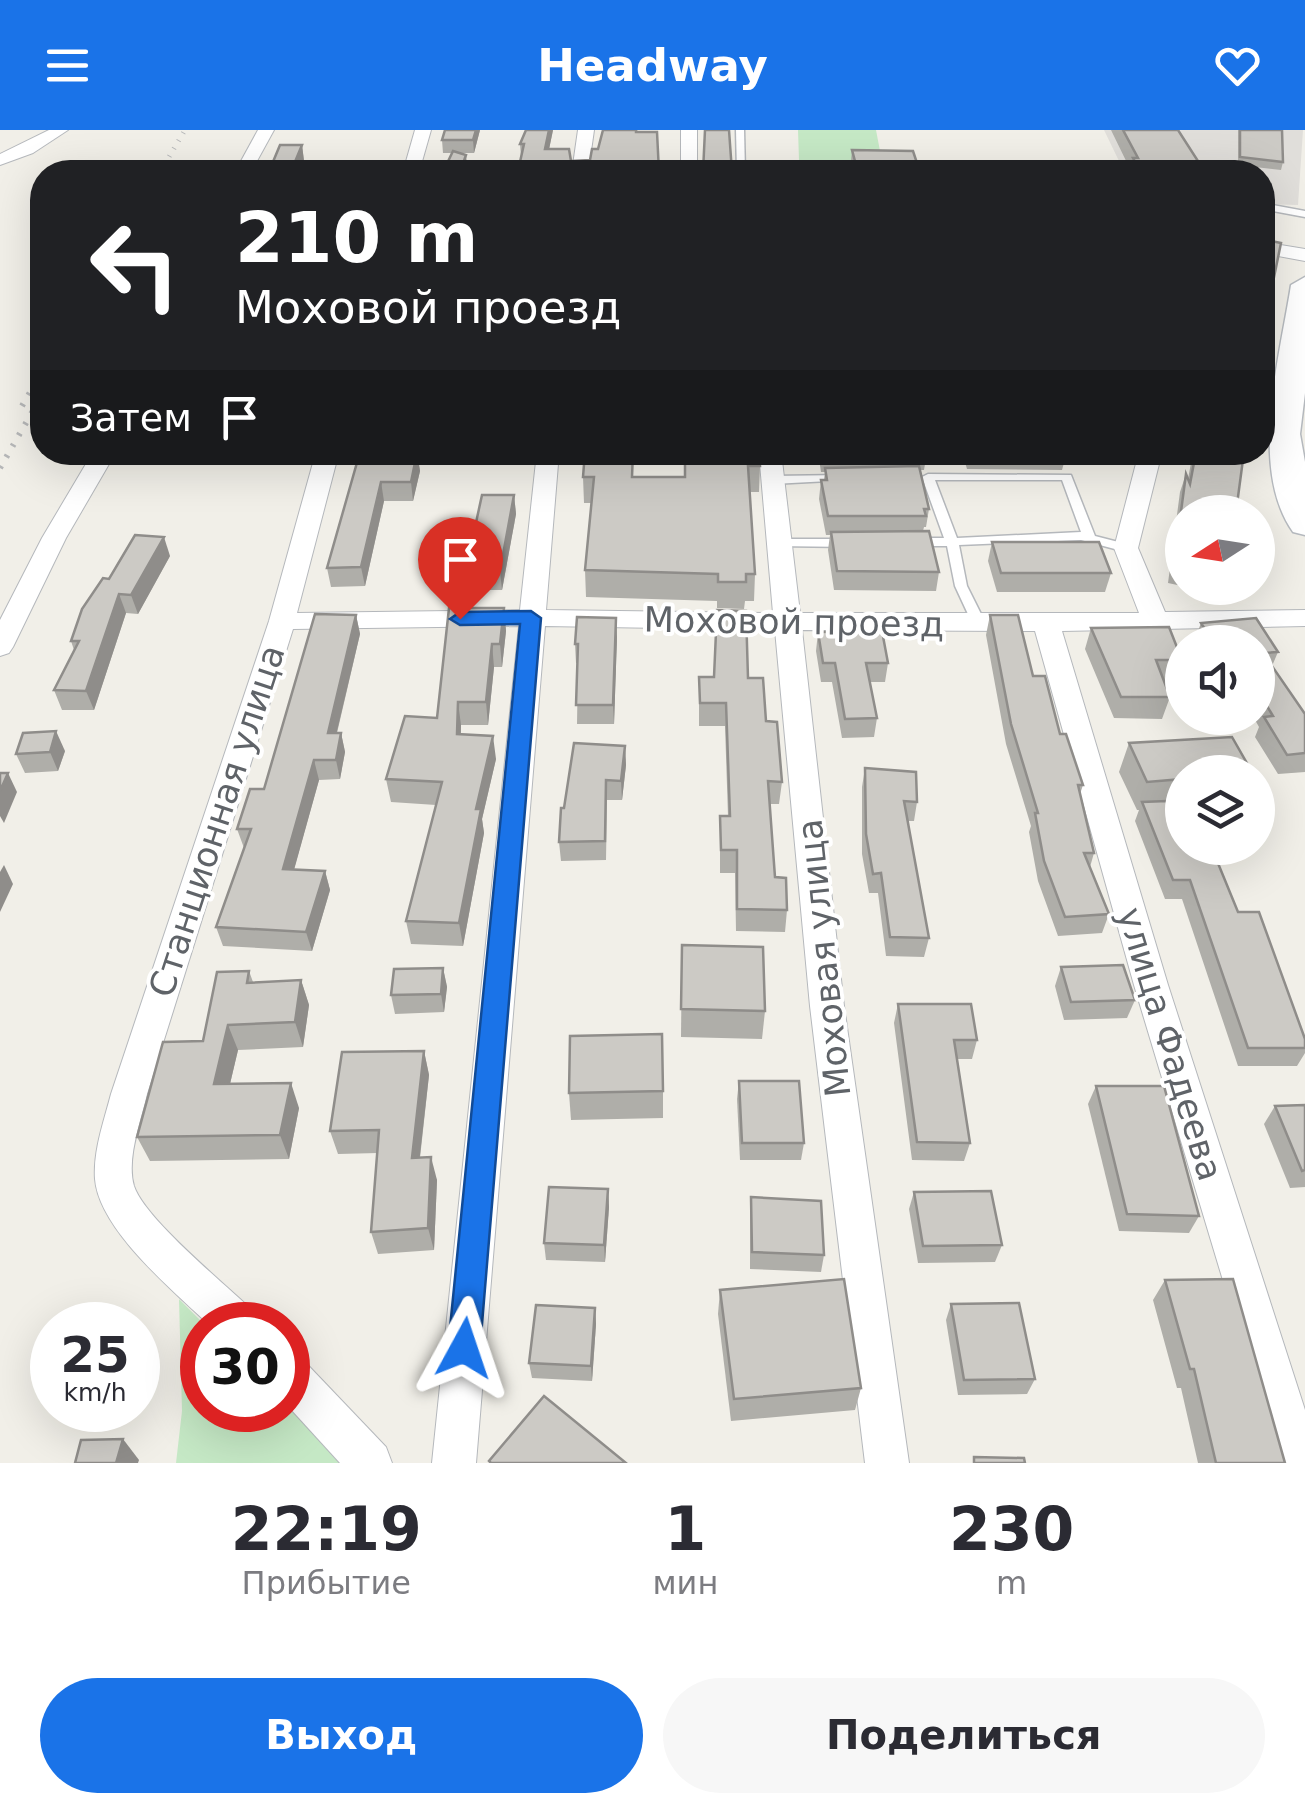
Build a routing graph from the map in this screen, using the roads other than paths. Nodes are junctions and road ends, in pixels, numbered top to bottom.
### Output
1 (60, 130) edge
2 (266, 130) edge
3 (424, 130) edge
4 (586, 130) edge
5 (689, 130) edge
6 (740, 130) edge
7 (0, 160) edge
8 (249, 160) edge
9 (415, 160) edge
10 (582, 160) edge
11 (689, 160) edge
12 (741, 160) edge
13 (1275, 208) edge
14 (1305, 214) edge
15 (1275, 249) edge
16 (1305, 255) edge
17 (1305, 285) edge
18 (97, 465) edge
19 (324, 465) edge
20 (547, 465) edge
21 (1148, 465) edge
22 (772, 466) edge
23 (928, 477) junction
24 (850, 478) edge
25 (908, 478) edge
26 (1305, 526) edge
27 (1089, 538) junction
28 (856, 542) edge
29 (894, 542) edge
30 (952, 542) junction
31 (779, 543) junction
32 (1126, 548) junction
33 (531, 618) junction
34 (1305, 618) edge
35 (282, 621) junction
36 (788, 622) junction
37 (1046, 623) junction
38 (1156, 623) junction
39 (979, 624) junction
40 (0, 647) edge
41 (215, 1302) edge
42 (310, 1399) edge
43 (370, 1463) edge
44 (454, 1463) edge
45 (887, 1463) edge
46 (1300, 1463) edge

1 - 7 street
2 - 8 street
3 - 9 street
4 - 10 street
5 - 11 street
6 - 12 lane
13 - 14 lane
15 - 16 street
17 - 26 main road
18 - 40 street
19 - 35 street, Станционная улица
20 - 33 street
21 - 32 street
22 - 24 lane
22 - 31 street, Моховая улица
23 - 25 lane
23 - 27 lane
23 - 30 lane
27 - 30 lane
27 - 32 lane
28 - 31 lane
29 - 30 lane
30 - 39 lane
31 - 36 street, Моховая улица
32 - 38 street
33 - 35 street, Моховой проезд
33 - 36 street, Моховой проезд
33 - 44 street
34 - 38 street, Моховой проезд
35 - 41 street, Станционная улица
36 - 39 street, Моховой проезд
36 - 45 street, Моховая улица
37 - 38 street, Моховой проезд
37 - 39 street, Моховой проезд
37 - 46 street, улица Фадеева
42 - 43 street

